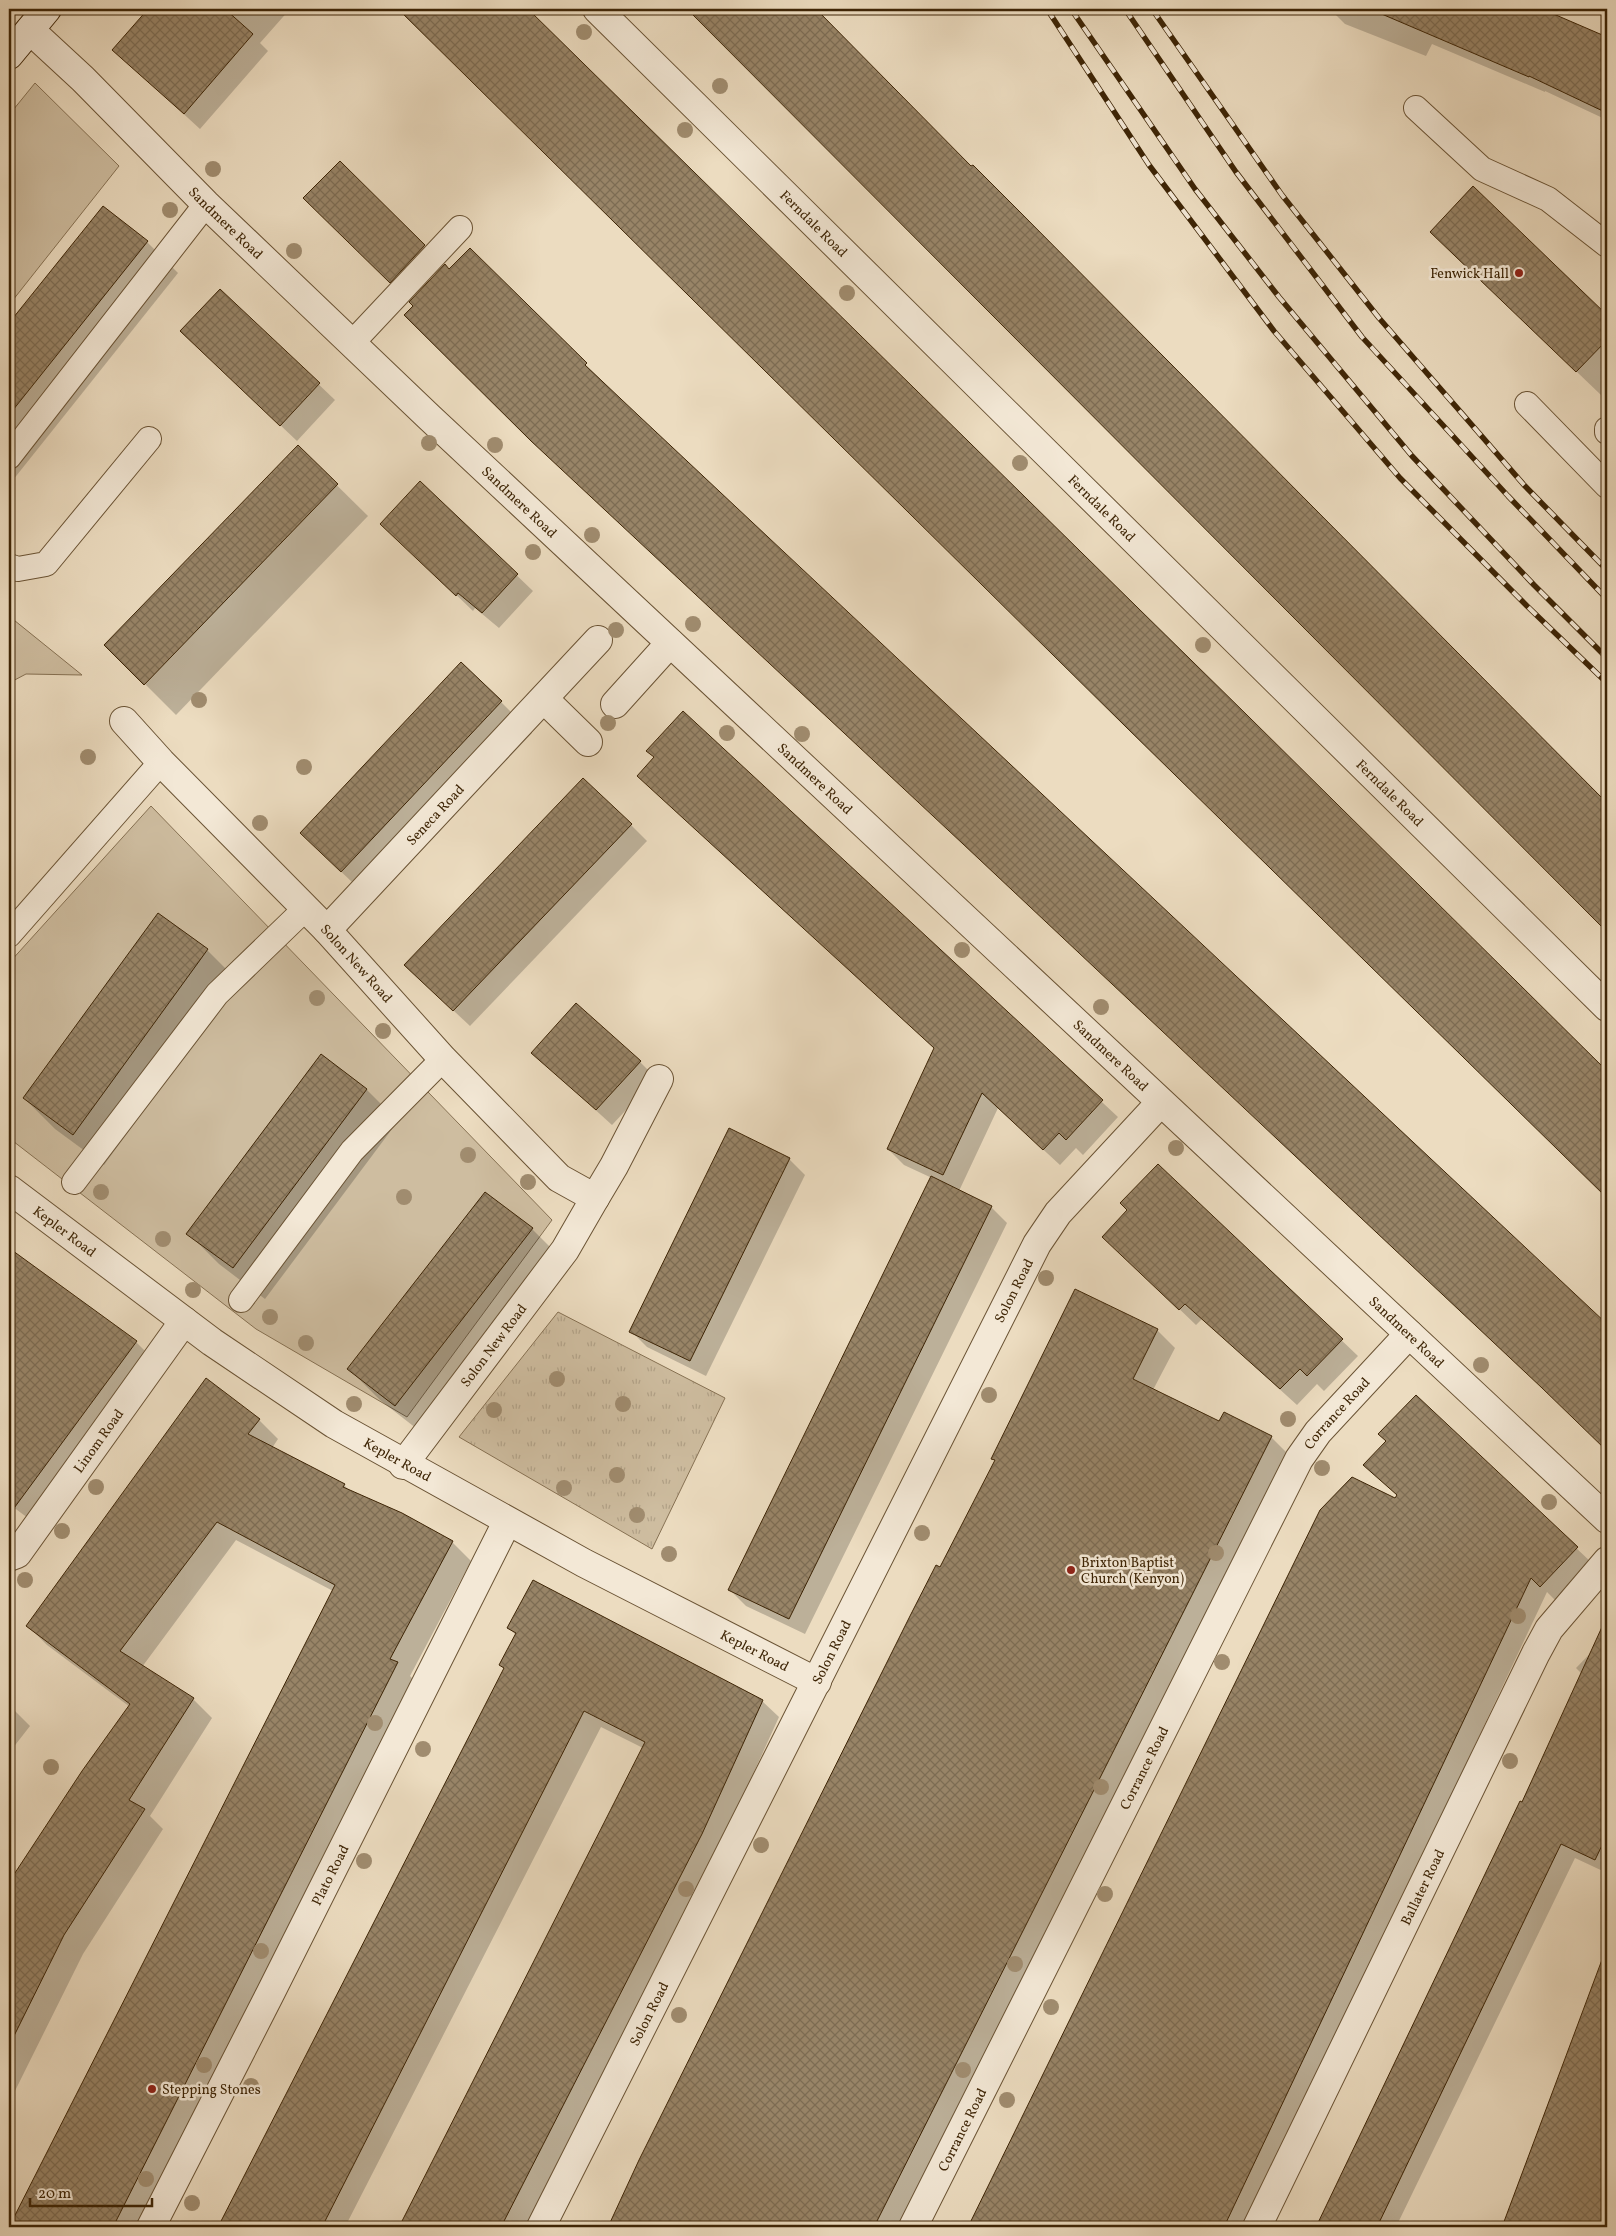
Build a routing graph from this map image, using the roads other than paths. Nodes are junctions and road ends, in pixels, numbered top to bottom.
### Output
1 (47, 9) edge
2 (597, 9) edge
3 (30, 30) junction
4 (9, 55) edge
5 (1416, 108) dead end
6 (206, 204) junction
7 (460, 228) dead end
8 (1607, 245) edge
9 (352, 343) junction
10 (1526, 404) dead end
11 (149, 439) dead end
12 (9, 457) edge
13 (1607, 486) edge
14 (9, 566) edge
15 (598, 640) dead end
16 (670, 643) junction
17 (544, 699) junction
18 (615, 704) dead end
19 (124, 721) dead end
20 (588, 742) dead end
21 (160, 762) junction
22 (305, 909) junction
23 (327, 930) junction
24 (9, 935) edge
25 (1607, 1007) edge
26 (443, 1059) junction
27 (659, 1079) dead end
28 (1160, 1103) junction
29 (74, 1182) dead end
30 (9, 1189) edge
31 (595, 1198) junction
32 (241, 1300) dead end
33 (184, 1322) junction
34 (1409, 1334) junction
35 (404, 1465) junction
36 (1607, 1520) edge
37 (507, 1522) junction
38 (9, 1556) edge
39 (1607, 1561) edge
40 (817, 1682) junction
41 (151, 2227) edge
42 (541, 2227) edge
43 (913, 2227) edge
44 (1257, 2227) edge

1 - 3 street
2 - 25 street, Ferndale Road
3 - 4 street
3 - 6 street, Sandmere Road
5 - 8 lane
6 - 9 street, Sandmere Road
6 - 12 lane
7 - 9 lane
9 - 16 street, Sandmere Road
10 - 13 lane
11 - 14 lane
15 - 17 street, Seneca Road
16 - 18 street
16 - 28 street, Sandmere Road
17 - 20 street
17 - 23 street, Seneca Road
19 - 21 street, Solon New Road
21 - 22 street, Solon New Road
21 - 24 lane
22 - 23 street, Solon New Road
22 - 29 lane
23 - 26 street, Solon New Road
26 - 31 street, Solon New Road
26 - 32 lane
27 - 31 street, Solon New Road
28 - 34 street, Sandmere Road
28 - 40 street, Solon Road
30 - 33 street, Kepler Road
31 - 35 street, Solon New Road
33 - 35 street, Kepler Road
33 - 38 street, Linom Road
34 - 36 street, Sandmere Road
34 - 43 street, Corrance Road
35 - 37 street, Kepler Road
37 - 40 street, Kepler Road
37 - 41 street, Plato Road
39 - 44 street, Ballater Road
40 - 42 street, Solon Road

